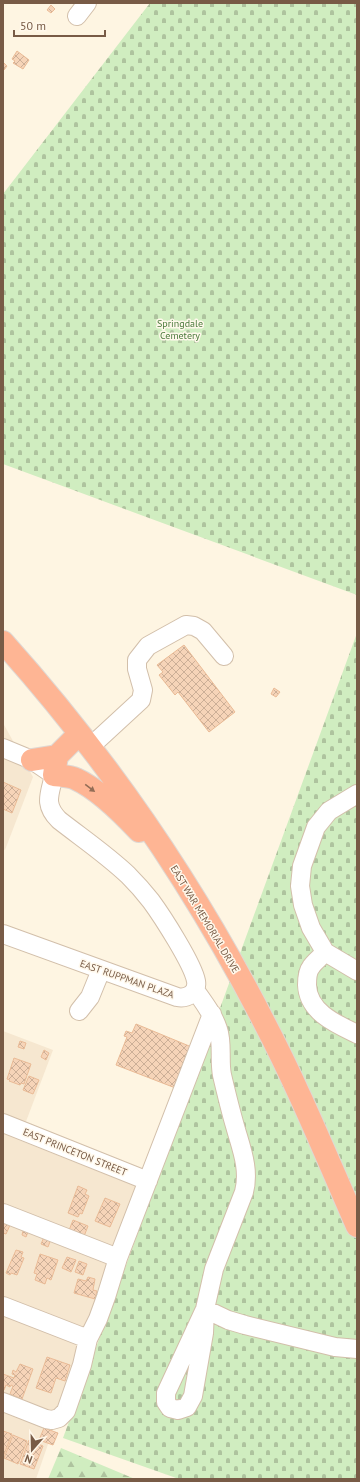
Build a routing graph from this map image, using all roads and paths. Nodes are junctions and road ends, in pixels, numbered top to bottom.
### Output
1 (3, 642) edge
2 (224, 656) dead end
3 (85, 740) junction
4 (3, 748) edge
5 (32, 760) joint
6 (56, 766) junction
7 (357, 794) edge
8 (192, 894) junction
9 (3, 934) edge
10 (326, 952) junction
11 (101, 970) junction
12 (357, 971) edge
13 (195, 990) junction
14 (79, 1011) dead end
15 (212, 1014) junction
16 (357, 1034) edge
17 (3, 1123) edge
18 (148, 1181) junction
19 (3, 1213) edge
20 (357, 1226) edge
21 (118, 1258) junction
22 (3, 1306) edge
23 (205, 1309) junction
24 (88, 1339) junction
25 (357, 1349) edge
26 (3, 1402) edge

1 - 3 highway, EAST WAR MEMORIAL DRIVE
2 - 3 street
3 - 6 highway
3 - 8 highway, EAST WAR MEMORIAL DRIVE
4 - 5 street
5 - 6 highway
6 -> 8 highway
6 - 13 street
7 - 10 street
8 - 20 highway, EAST WAR MEMORIAL DRIVE
9 - 11 street, EAST RUPPMAN PLAZA
10 - 12 street
10 - 16 street
11 - 13 street, EAST RUPPMAN PLAZA
11 - 14 street
13 - 15 street
15 - 18 street
15 - 23 street
17 - 18 street, EAST PRINCETON STREET
18 - 21 street
19 - 21 street
21 - 24 street
22 - 24 street
23 - 23 street
23 - 25 street
24 - 26 street

